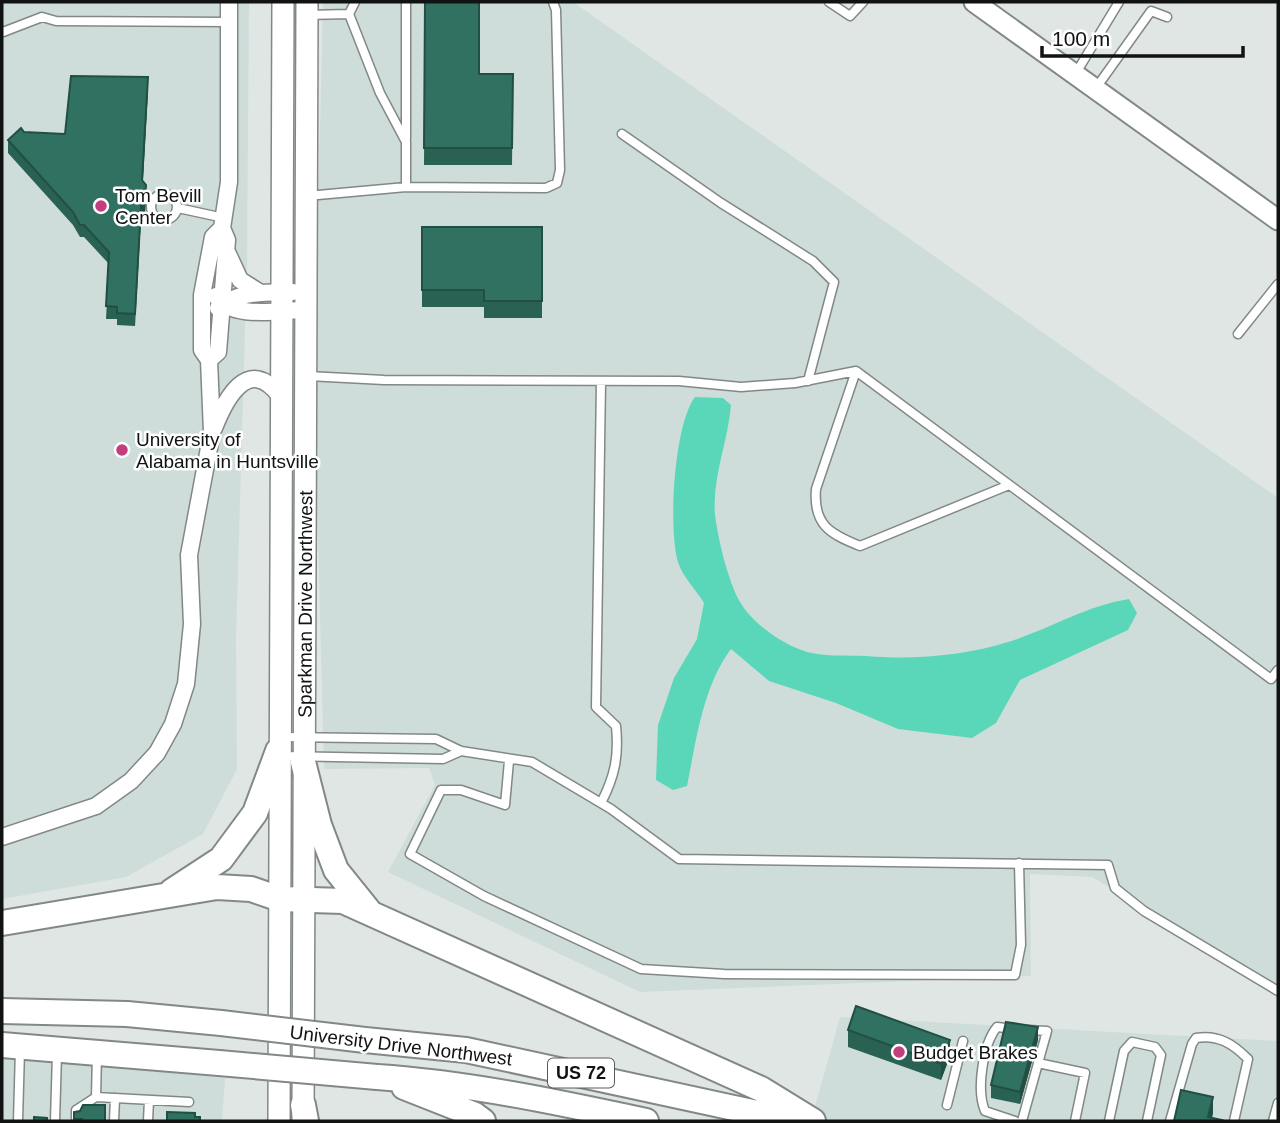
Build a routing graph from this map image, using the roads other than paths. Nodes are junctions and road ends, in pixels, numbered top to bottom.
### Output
1 (229, 2) edge
2 (355, 2) edge
3 (406, 2) edge
4 (554, 2) edge
5 (829, 2) edge
6 (863, 2) edge
7 (974, 2) edge
8 (1119, 2) edge
9 (283, 8) edge
10 (307, 8) edge
11 (349, 14) junction
12 (1167, 17) dead end
13 (229, 22) junction
14 (3, 32) edge
15 (1076, 73) junction
16 (1096, 88) junction
17 (622, 134) dead end
18 (406, 142) junction
19 (406, 187) junction
20 (307, 196) junction
21 (178, 208) dead end
22 (1278, 220) edge
23 (223, 223) junction
24 (226, 250) junction
25 (205, 277) junction
26 (1278, 284) edge
27 (259, 292) junction
28 (281, 301) junction
29 (306, 301) junction
30 (221, 304) junction
31 (201, 323) junction
32 (1238, 334) dead end
33 (209, 360) junction
34 (856, 371) junction
35 (305, 376) junction
36 (808, 381) junction
37 (601, 382) junction
38 (280, 396) junction
39 (212, 432) junction
40 (1009, 485) junction
41 (1278, 670) edge
42 (278, 748) junction
43 (461, 751) junction
44 (303, 752) junction
45 (509, 761) junction
46 (601, 803) junction
47 (2, 836) edge
48 (1019, 863) junction
49 (162, 897) junction
50 (280, 899) junction
51 (305, 899) junction
52 (372, 914) junction
53 (2, 923) edge
54 (1278, 991) edge
55 (2, 1011) edge
56 (105, 1013) junction
57 (2, 1025) edge
58 (963, 1041) dead end
59 (11, 1046) edge
60 (57, 1049) junction
61 (97, 1052) junction
62 (1038, 1063) junction
63 (377, 1077) junction
64 (96, 1097) junction
65 (115, 1098) junction
66 (149, 1100) junction
67 (189, 1102) dead end
68 (1278, 1103) edge
69 (947, 1105) dead end
70 (304, 1116) edge
71 (76, 1118) edge
72 (18, 1121) edge
73 (55, 1121) edge
74 (114, 1121) edge
75 (148, 1121) edge
76 (279, 1121) edge
77 (483, 1121) edge
78 (646, 1121) edge
79 (794, 1121) edge
80 (813, 1121) edge
81 (1015, 1121) edge
82 (1022, 1121) edge
83 (1075, 1121) edge
84 (1109, 1121) edge
85 (1147, 1121) edge
86 (1170, 1121) edge
87 (1234, 1121) edge
88 (1273, 1121) edge

1 - 13 street
2 - 11 lane
3 - 18 lane
4 - 19 lane
5 - 6 lane
7 - 15 street
8 - 15 lane
9 - 10 lane
9 - 28 main road, Sparkman Drive Northwest
10 - 11 lane
10 - 20 main road, Sparkman Drive Northwest
11 - 18 lane
12 - 16 lane
13 - 14 lane
13 - 23 street
15 - 16 street
16 - 22 street
17 - 36 lane
18 - 19 lane
19 - 20 lane
20 - 29 main road, Sparkman Drive Northwest
21 - 23 lane
23 - 24 street
23 - 25 street
24 - 27 street
24 - 30 street
25 - 30 street
25 - 31 street
26 - 32 lane
27 - 28 street
27 - 30 street
28 - 29 street
28 - 30 street
28 - 38 main road, Sparkman Drive Northwest
29 - 35 main road, Sparkman Drive Northwest
30 - 31 street
30 - 33 street
31 - 33 street
33 - 39 street
34 - 36 lane
34 - 40 lane
34 - 40 lane
35 - 37 lane
35 - 44 main road, Sparkman Drive Northwest
36 - 37 lane
37 - 46 lane
38 - 39 street
38 - 42 main road, Sparkman Drive Northwest
39 - 47 street
40 - 41 lane
42 - 44 lane
42 - 44 lane
42 - 49 highway
42 - 50 main road, Sparkman Drive Northwest
43 - 44 lane
43 - 44 lane
43 - 45 lane
44 - 51 main road, Sparkman Drive Northwest
44 - 52 highway
45 - 46 lane
45 - 48 lane
46 - 48 lane
48 - 54 lane
49 - 50 highway
49 - 53 highway
50 - 51 highway
50 - 76 main road, Sparkman Drive Northwest
51 - 52 highway
51 - 70 main road, Sparkman Drive Northwest
52 - 80 highway
55 - 56 highway, University Drive Northwest / US 72
56 - 57 highway, US 72
56 - 79 highway, University Drive Northwest / US 72, bridge
58 - 69 lane
59 - 60 highway, University Drive Northwest / US 72
59 - 72 lane
60 - 61 highway, University Drive Northwest / US 72
60 - 73 lane
61 - 63 highway, University Drive Northwest / US 72, bridge
61 - 64 lane
62 - 81 lane
62 - 82 lane
62 - 83 lane
63 - 77 highway
63 - 78 highway, University Drive Northwest / US 72
64 - 65 lane
64 - 71 lane
65 - 66 lane
65 - 74 lane
66 - 67 lane
66 - 75 lane
68 - 88 lane
84 - 85 lane
86 - 87 lane

